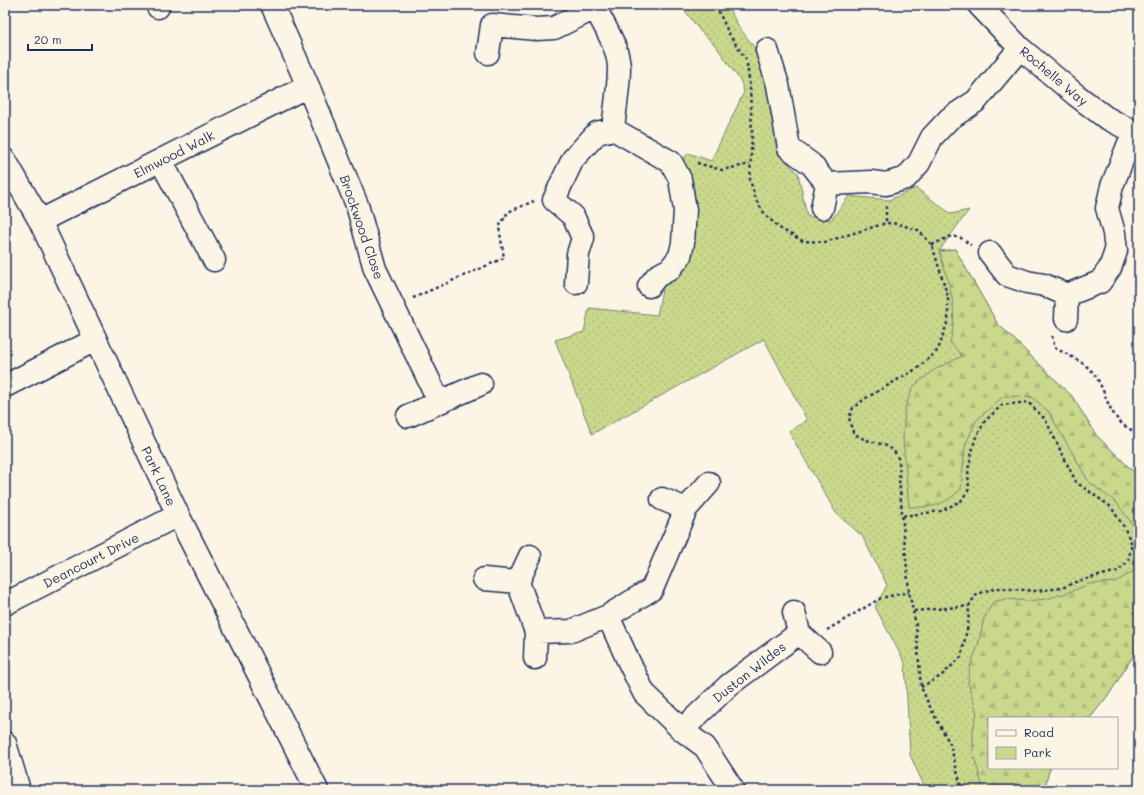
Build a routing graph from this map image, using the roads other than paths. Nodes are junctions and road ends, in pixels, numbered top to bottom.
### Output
1 (272, 5) edge
2 (980, 5) edge
3 (594, 6) edge
4 (1020, 48) junction
5 (767, 50) dead end
6 (488, 53) dead end
7 (308, 86) junction
8 (613, 129) junction
9 (1136, 134) edge
10 (5, 160) edge
11 (161, 161) junction
12 (827, 184) junction
13 (822, 208) dead end
14 (40, 221) junction
15 (982, 251) road end
16 (214, 260) dead end
17 (576, 283) dead end
18 (649, 286) dead end
19 (1068, 295) junction
20 (1058, 324) road end
21 (95, 340) junction
22 (481, 384) dead end
23 (5, 386) edge
24 (440, 401) junction
25 (408, 416) dead end
26 (709, 483) dead end
27 (662, 499) dead end
28 (686, 509) junction
29 (178, 515) junction
30 (530, 556) dead end
31 (484, 579) dead end
32 (518, 582) junction
33 (5, 604) edge
34 (794, 612) dead end
35 (608, 616) junction
36 (536, 632) junction
37 (535, 658) dead end
38 (682, 730) junction
39 (5, 743) edge
40 (19, 790) edge
41 (317, 790) edge
42 (733, 790) edge

1 - 7 street, Brockwood Close
2 - 4 street, Rochelle Way
3 - 6 street
3 - 8 street
4 - 9 street, Rochelle Way
4 - 12 street
5 - 12 street
7 - 11 street, Elmwood Walk
7 - 24 street, Brockwood Close
8 - 17 street
8 - 18 street
9 - 19 street
10 - 14 street, Park Lane
11 - 14 street, Elmwood Walk
11 - 16 street
12 - 13 street
14 - 21 street, Park Lane
15 - 19 street
19 - 20 street
21 - 23 street
21 - 29 street, Park Lane
22 - 24 street
24 - 25 street
26 - 28 street
27 - 28 street
28 - 35 street
29 - 33 street, Deancourt Drive
29 - 41 street, Park Lane
30 - 32 street
31 - 32 street
32 - 36 street
34 - 38 street, Duston Wildes
35 - 36 street
35 - 38 street
36 - 37 street
38 - 42 street
39 - 40 street

